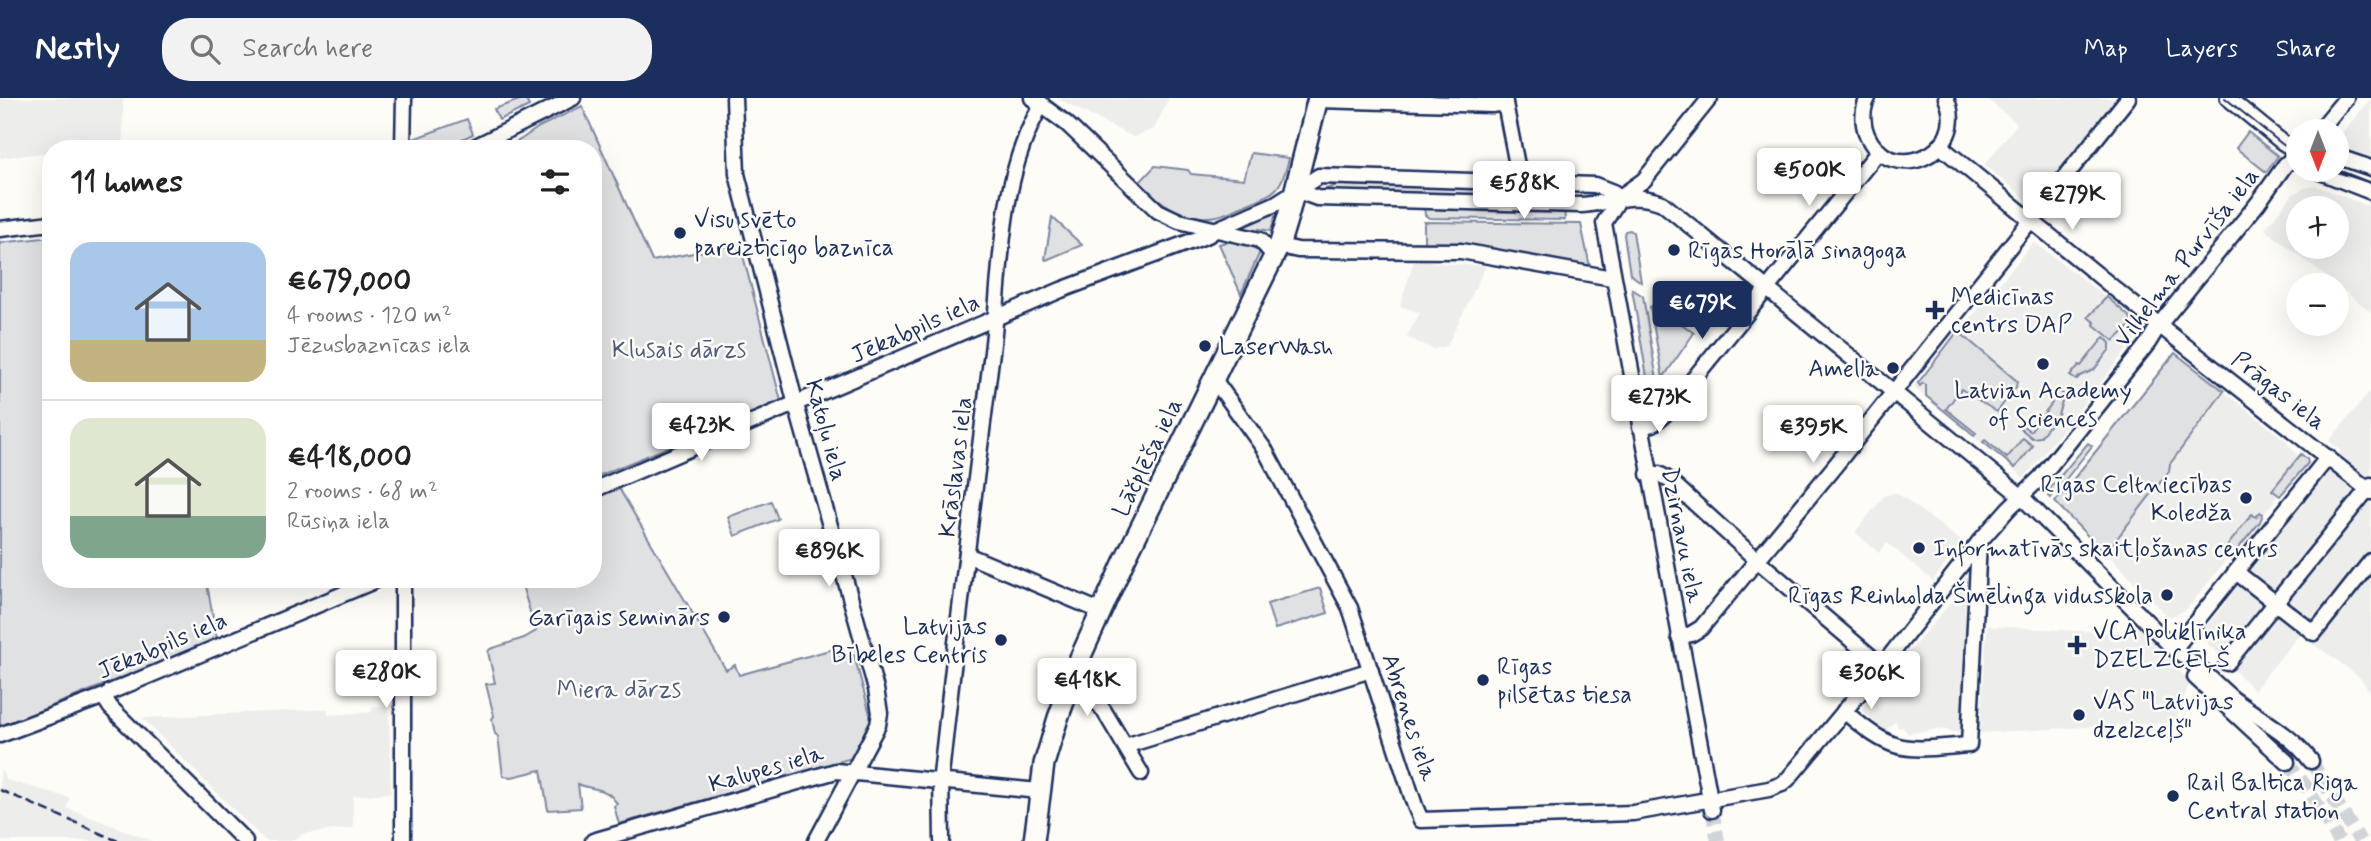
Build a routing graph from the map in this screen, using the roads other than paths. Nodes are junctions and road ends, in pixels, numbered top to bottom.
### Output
1 (404, 98) edge
2 (573, 98) edge
3 (734, 98) edge
4 (1710, 98) edge
5 (1868, 98) edge
6 (1946, 98) edge
7 (2128, 98) edge
8 (2228, 98) edge
9 (2346, 98) edge
10 (1317, 99) edge
11 (1504, 100) edge
12 (1037, 101) edge
13 (2329, 119) edge
14 (403, 140) edge
15 (488, 140) edge
16 (2286, 144) edge
17 (1940, 146) junction
18 (1879, 151) junction
19 (2349, 160) edge
20 (2286, 164) edge
21 (2371, 167) edge
22 (1520, 181) junction
23 (2346, 182) edge
24 (1295, 190) junction
25 (2371, 192) edge
26 (1620, 197) junction
27 (2030, 219) junction
28 (42, 224) edge
29 (0, 229) edge
30 (1217, 229) junction
31 (1276, 251) junction
32 (1612, 278) junction
33 (1767, 287) junction
34 (996, 317) junction
35 (2159, 325) junction
36 (1213, 378) junction
37 (1893, 390) junction
38 (796, 405) junction
39 (1640, 427) junction
40 (2328, 457) junction
41 (1648, 474) junction
42 (602, 485) edge
43 (2370, 489) edge
44 (2021, 496) junction
45 (1979, 542) junction
46 (967, 555) junction
47 (1757, 560) junction
48 (2371, 561) edge
49 (2236, 572) junction
50 (358, 588) edge
51 (403, 588) edge
52 (2275, 603) junction
53 (1100, 611) junction
54 (1679, 637) junction
55 (2174, 649) junction
56 (2227, 663) dead end
57 (1882, 666) junction
58 (1371, 670) junction
59 (1075, 673) junction
60 (107, 695) junction
61 (1844, 711) junction
62 (0, 735) edge
63 (1125, 746) junction
64 (2311, 761) tunnel mouth
65 (2287, 762) tunnel mouth
66 (853, 772) junction
67 (1141, 773) dead end
68 (941, 781) junction
69 (1039, 791) junction
70 (1710, 804) junction
71 (245, 841) edge
72 (403, 841) edge
73 (593, 841) edge
74 (816, 841) edge
75 (942, 841) edge
76 (1034, 841) edge

1 - 14 street
2 - 15 street
3 - 38 street, Katoļu iela
4 - 26 street, Dzirnavu iela
5 - 18 street
6 - 17 street
7 - 27 street
8 - 16 street
9 - 13 street
10 - 11 street
10 - 24 highway, Lāčplēša iela
11 - 22 street
12 - 30 street
12 - 34 street, Krāslavas iela
17 - 18 street
17 - 27 street, Prāgas iela
18 - 33 street
19 - 21 street
20 - 35 street, Vilhelma Purvīša iela
22 - 24 street, Jēkabpils iela
22 - 26 street, Jēkabpils iela
23 - 25 street
24 - 26 street
24 - 30 street, Jēkabpils iela
24 - 31 highway, Lāčplēša iela
26 - 32 street, Dzirnavu iela
26 - 33 street
27 - 35 street, Prāgas iela
27 - 37 street
28 - 29 street
30 - 31 street
30 - 34 street, Jēkabpils iela
31 - 32 street
31 - 36 highway, Lāčplēša iela
32 - 39 street, Dzirnavu iela
33 - 37 street
33 - 39 street
34 - 38 street, Jēkabpils iela
34 - 46 street, Krāslavas iela
35 - 40 street, Prāgas iela
35 - 44 street, Vilhelma Purvīša iela
36 - 53 highway, Lāčplēša iela
36 - 58 street, Abrenes iela
37 - 44 street
37 - 47 street
38 - 42 street, Jēkabpils iela
38 - 66 street, Katoļu iela
39 - 41 street, Dzirnavu iela
40 - 43 street, Prāgas iela
40 - 49 street
41 - 47 street
41 - 54 street, Dzirnavu iela
43 - 52 street
44 - 45 street, Vilhelma Purvīša iela
44 - 55 street
45 - 57 street, Vilhelma Purvīša iela
45 - 61 street
46 - 53 street
46 - 68 street, Krāslavas iela
47 - 54 street
47 - 57 street
48 - 52 street
49 - 52 street
49 - 55 street
50 - 60 street, Jēkabpils iela
51 - 72 street
52 - 56 street
53 - 59 highway, Lāčplēša iela
54 - 70 street, Dzirnavu iela
55 - 64 street
55 - 65 street
57 - 61 street, Vilhelma Purvīša iela
58 - 63 street
58 - 70 street, Abrenes iela
59 - 63 street
59 - 69 highway, Lāčplēša iela
60 - 62 street, Jēkabpils iela
60 - 71 street
61 - 70 street, Vilhelma Purvīša iela
63 - 67 street
66 - 68 street, Kalupes iela
66 - 73 street, Kalupes iela
66 - 74 street, Katoļu iela
68 - 69 street, Kalupes iela
68 - 75 street, Krāslavas iela
69 - 76 highway, Lāčplēša iela

